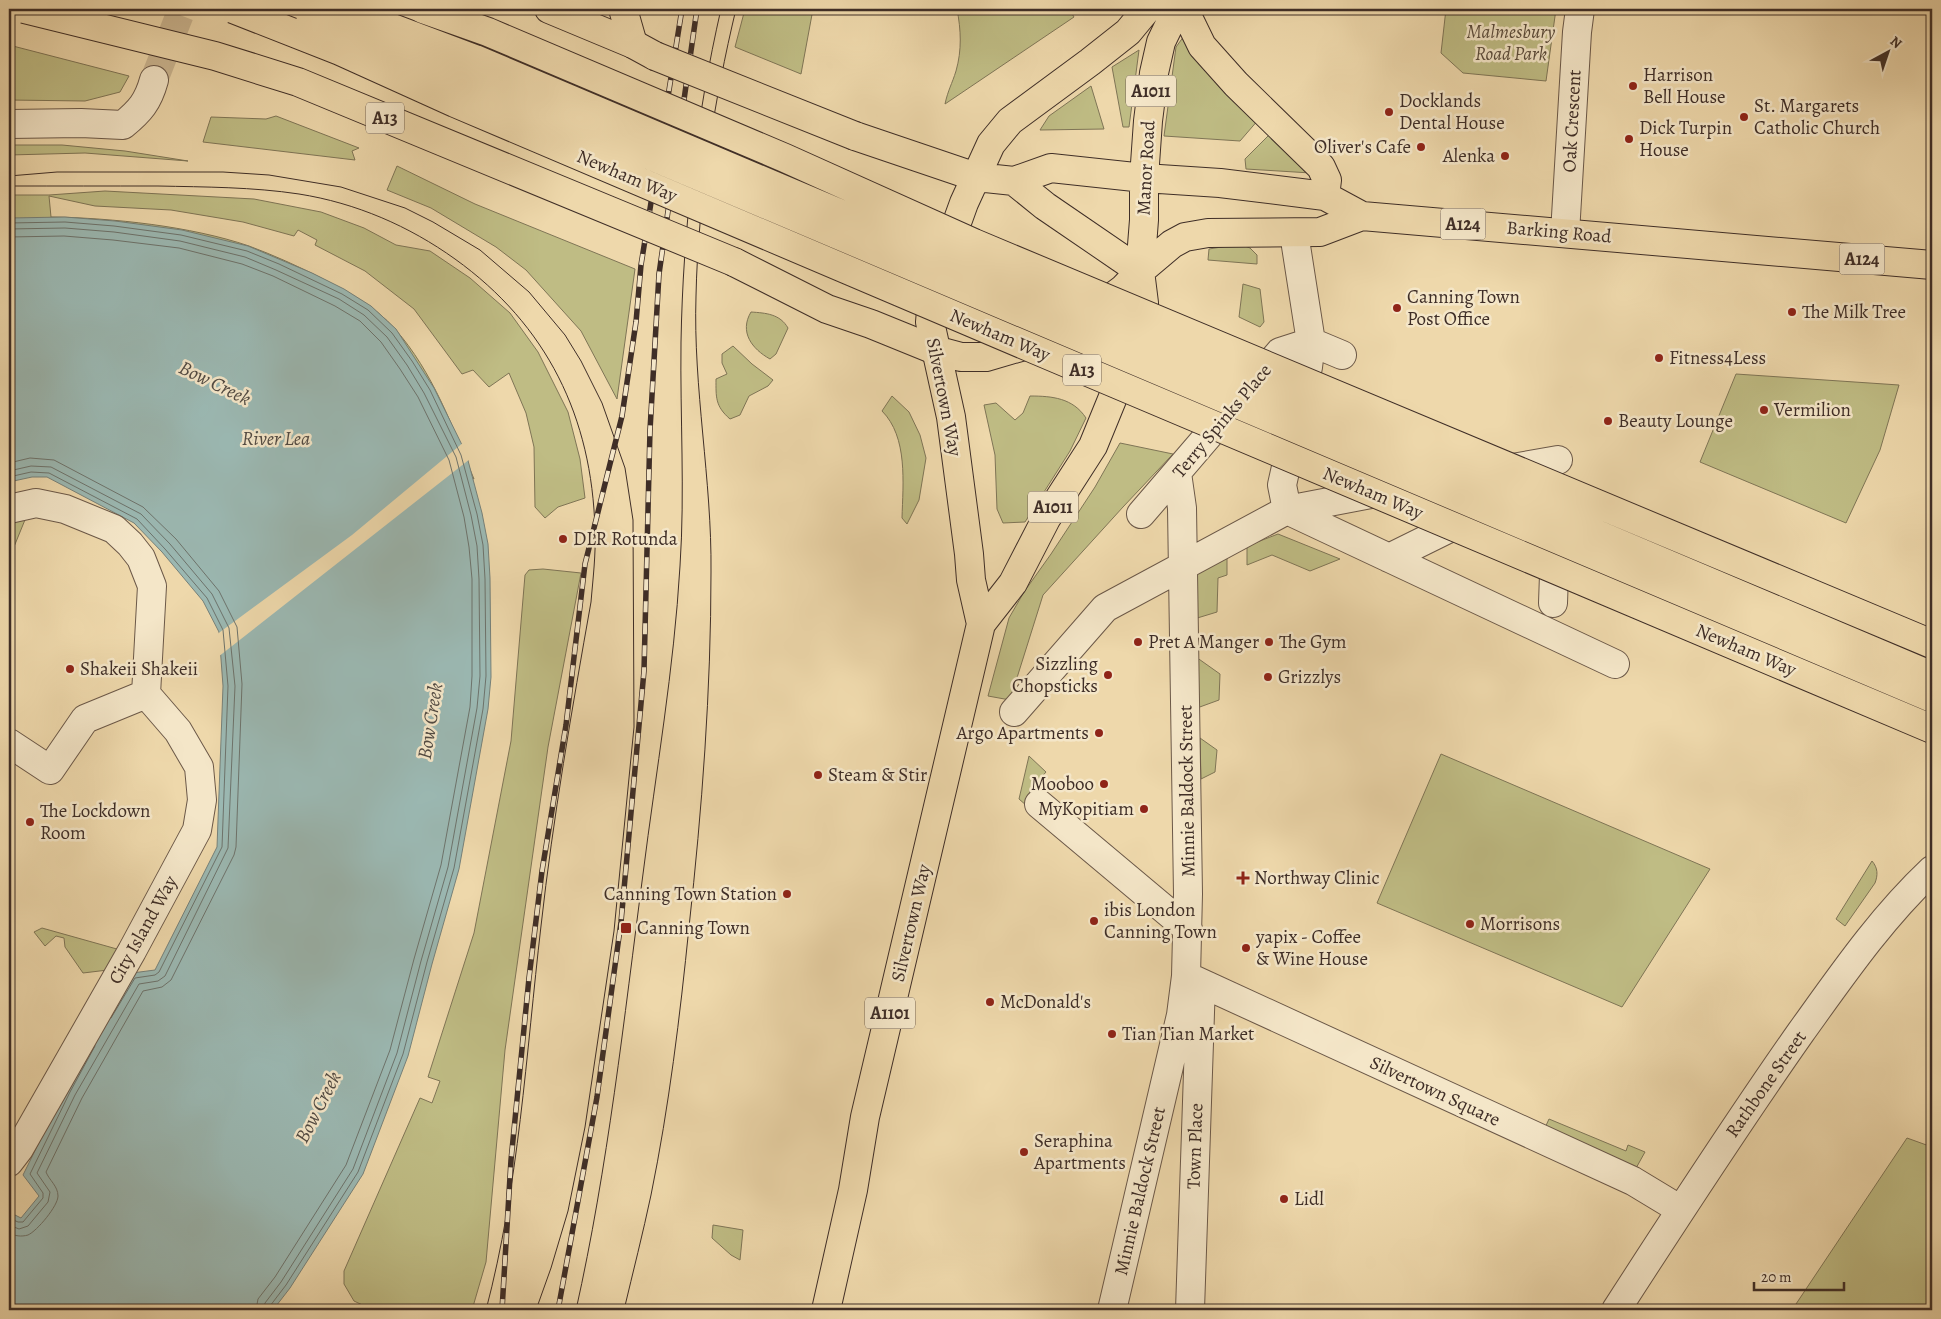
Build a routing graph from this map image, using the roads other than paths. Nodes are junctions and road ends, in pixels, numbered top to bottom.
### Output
1 (24, 9) edge
2 (234, 9) edge
3 (342, 9) edge
4 (423, 9) edge
5 (623, 9) edge
6 (1147, 9) edge
7 (1177, 9) edge
8 (1184, 9) edge
9 (1580, 9) edge
10 (561, 11) edge
11 (633, 44) junction
12 (154, 80) tunnel mouth
13 (9, 124) edge
14 (976, 176) junction
15 (1144, 178) junction
16 (1014, 181) junction
17 (1325, 196) junction
18 (1362, 216) junction
19 (1565, 233) junction
20 (1296, 246) dead end
21 (1932, 265) edge
22 (1140, 271) junction
23 (1311, 342) junction
24 (935, 350) junction
25 (1342, 355) dead end
26 (1522, 456) junction
27 (1558, 460) junction
28 (1177, 474) junction
29 (1505, 500) junction
30 (9, 508) edge
31 (1287, 510) junction
32 (1141, 514) dead end
33 (1389, 558) junction
34 (1184, 567) junction
35 (1553, 603) dead end
36 (981, 624) junction
37 (1932, 644) edge
38 (1615, 664) dead end
39 (1932, 676) edge
40 (146, 694) junction
41 (1932, 698) edge
42 (1014, 712) dead end
43 (1932, 729) edge
44 (9, 743) edge
45 (1039, 804) dead end
46 (1932, 870) edge
47 (1188, 929) junction
48 (1194, 979) junction
49 (9, 1162) edge
50 (1681, 1210) junction
51 (827, 1302) edge
52 (1112, 1310) edge
53 (1190, 1310) edge
54 (1616, 1310) edge

1 - 24 main road, A13, bridge
2 - 41 main road, Newham Way / A13, bridge
2 - 43 main road, Newham Way / A13, bridge
3 - 39 main road, A13, bridge
4 - 37 main road, bridge
5 - 11 main road
6 - 14 main road
7 - 15 main road, Manor Road / A1011
8 - 17 main road
9 - 19 street, Oak Crescent
10 - 11 main road
11 - 14 main road, bridge
12 - 13 street
14 - 16 main road
14 - 24 main road, Silvertown Way
15 - 16 main road, A124
15 - 17 main road, A124
15 - 22 main road, Manor Road / A1011
16 - 22 main road
17 - 18 main road, A124
18 - 19 main road, Barking Road / A124
18 - 22 main road, Barking Road / A124
19 - 21 main road, Barking Road / A124
20 - 23 street
22 - 24 main road, Barking Road
22 - 36 main road, Silvertown Way / A1011
23 - 25 street
23 - 28 street, Terry Spinks Place
23 - 31 street
24 - 36 main road, Silvertown Way
26 - 27 street
26 - 29 street
26 - 31 street
27 - 29 street
27 - 35 street
28 - 32 street, Terry Spinks Place
28 - 34 street, Minnie Baldock Street
29 - 33 street
30 - 40 street
31 - 33 street
31 - 34 street
33 - 38 street
34 - 42 street
34 - 47 street, Minnie Baldock Street
36 - 51 main road, Silvertown Way / A1101
40 - 44 street
40 - 49 street, City Island Way
45 - 47 street
46 - 50 street, Rathbone Street
47 - 48 street, Minnie Baldock Street
48 - 50 street, Silvertown Square
48 - 52 street, Minnie Baldock Street
48 - 53 street, Town Place
50 - 54 street, Rathbone Street

